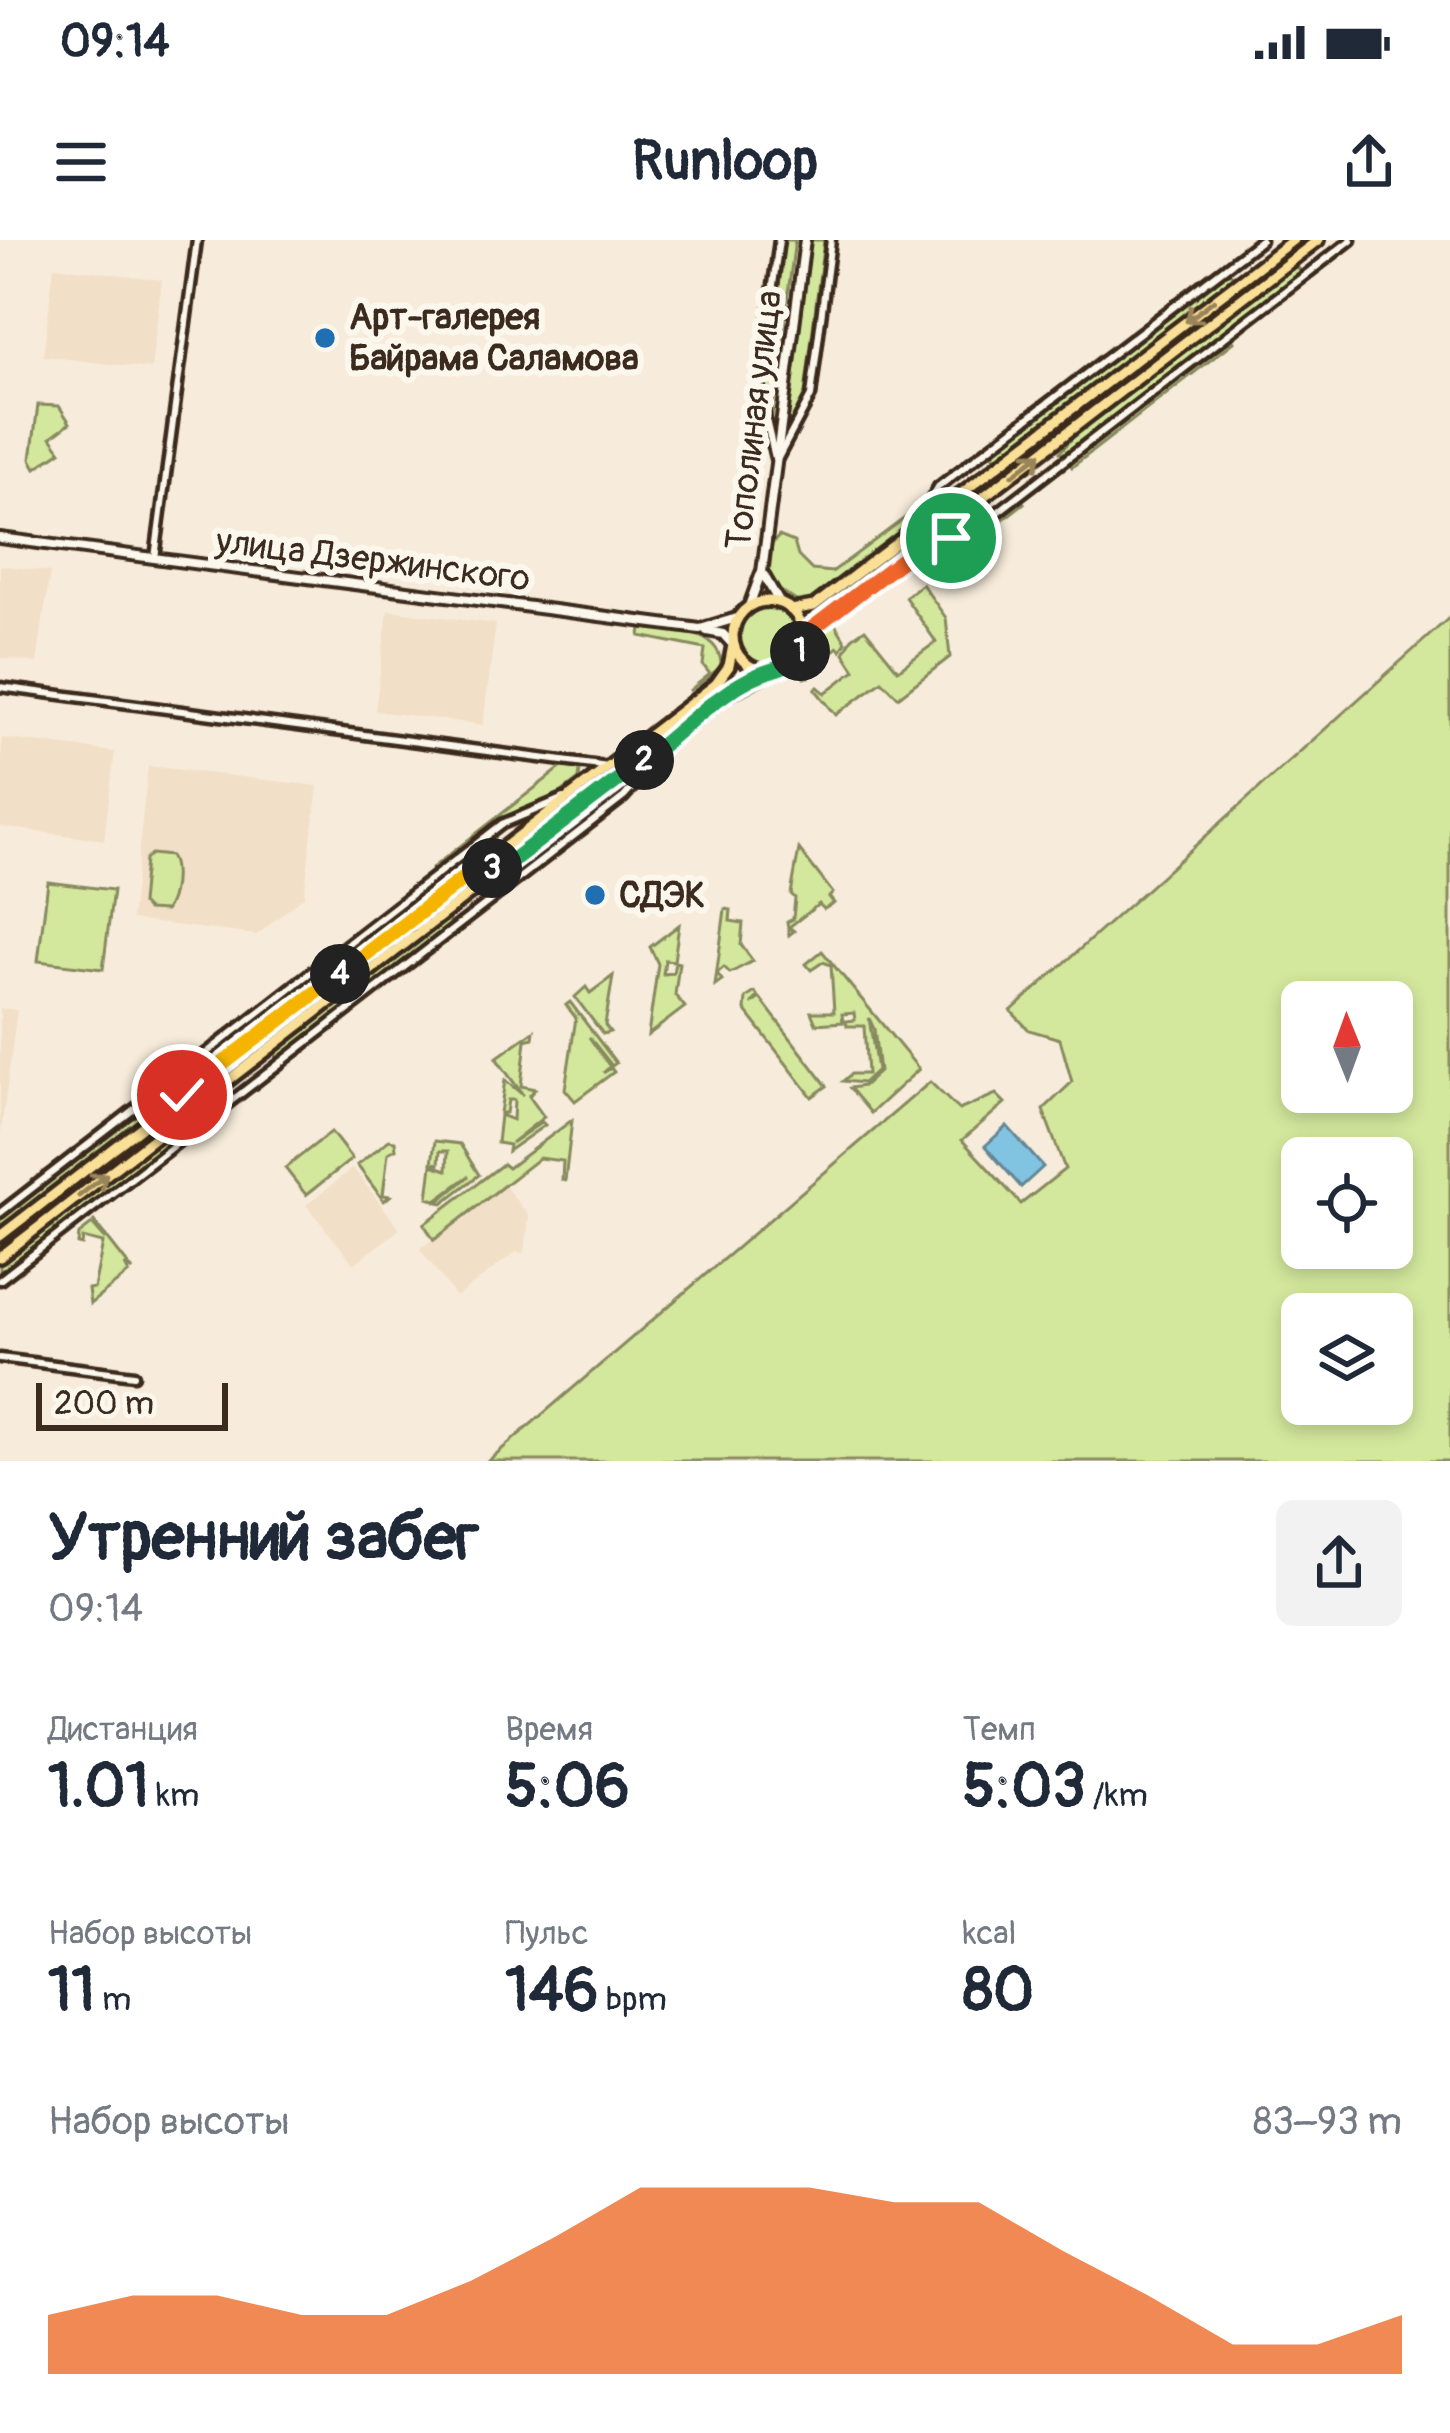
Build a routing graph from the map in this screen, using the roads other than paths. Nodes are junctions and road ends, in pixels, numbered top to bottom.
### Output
1 (197, 240) edge
2 (779, 240) edge
3 (805, 240) edge
4 (831, 240) edge
5 (1261, 240) edge
6 (1293, 240) edge
7 (1318, 240) edge
8 (1351, 240) edge
9 (1094, 394) junction
10 (1102, 406) junction
11 (776, 461) junction
12 (913, 532) junction
13 (0, 538) edge
14 (915, 550) junction
15 (155, 558) junction
16 (762, 572) junction
17 (778, 602) junction
18 (749, 606) junction
19 (790, 610) junction
20 (737, 618) junction
21 (700, 629) junction
22 (803, 639) junction
23 (733, 644) junction
24 (771, 671) junction
25 (0, 687) edge
26 (648, 756) junction
27 (608, 767) junction
28 (572, 794) junction
29 (486, 861) junction
30 (496, 873) junction
31 (268, 1049) junction
32 (280, 1064) junction
33 (0, 1213) edge
34 (0, 1236) edge
35 (0, 1257) edge
36 (0, 1280) edge
37 (0, 1358) edge
38 (134, 1375) dead end

1 - 15 street
2 - 11 street
3 - 11 main road, Тополиная улица
4 - 11 street
5 - 12 street
6 -> 9 main road
7 - 10 main road
8 - 14 street
9 - 10 main road
9 - 12 main road
14 -> 10 main road
11 - 16 main road, Тополиная улица
12 - 19 main road
13 - 15 main road, улица Дзержинского
14 - 22 main road
15 - 21 main road, улица Дзержинского
16 - 17 main road, Тополиная улица
16 - 18 main road
17 - 18 main road
17 - 19 main road
18 - 20 main road
19 - 22 main road
20 - 21 main road, улица Дзержинского
20 - 23 main road
21 - 23 main road
22 - 24 main road
23 - 24 main road
23 - 27 main road
24 - 26 main road
25 - 27 street
26 - 30 main road
26 - 32 street
27 - 28 main road
28 - 29 main road
28 - 33 street
29 - 30 main road
29 - 34 main road
30 - 31 main road
31 - 32 street
35 -> 31 main road
32 - 36 street
37 - 38 street

